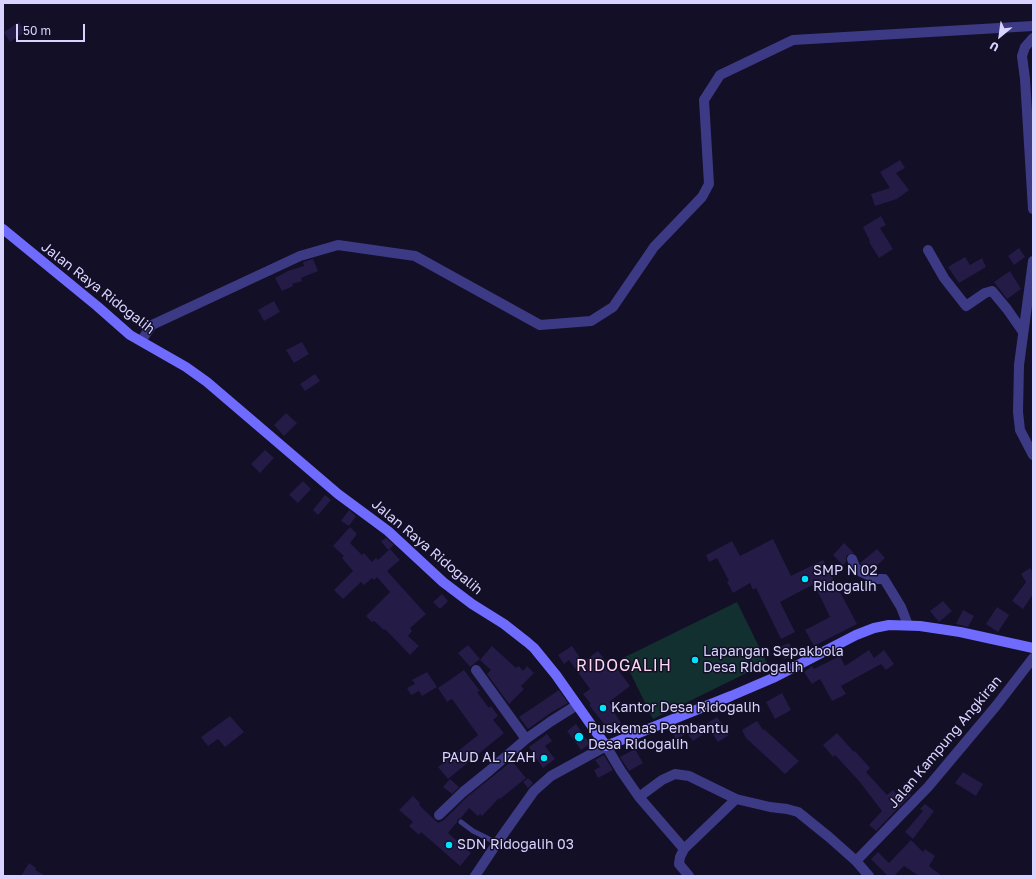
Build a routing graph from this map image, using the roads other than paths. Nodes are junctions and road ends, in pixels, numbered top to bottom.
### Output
1 (1033, 26) edge
2 (1033, 38) edge
3 (1033, 209) edge
4 (3, 229) edge
5 (928, 250) dead end
6 (1033, 261) edge
7 (1023, 332) junction
8 (141, 341) junction
9 (1033, 456) edge
10 (852, 559) dead end
11 (908, 625) junction
12 (1033, 648) edge
13 (1033, 658) edge
14 (476, 670) dead end
15 (577, 705) junction
16 (526, 739) junction
17 (606, 746) junction
18 (639, 797) junction
19 (736, 799) junction
20 (439, 815) dead end
21 (462, 822) dead end
22 (497, 843) junction
23 (684, 850) junction
24 (856, 861) junction
25 (475, 876) edge
26 (689, 876) edge
27 (869, 876) edge

1 - 8 street
2 - 3 street
4 - 8 street, Jalan Raya Ridogalih
5 - 7 street
6 - 7 street
7 - 9 street
8 - 15 street, Jalan Raya Ridogalih
10 - 11 street
11 - 12 street
11 - 17 street
13 - 24 street, Jalan Kampung Angkiran
14 - 16 street
15 - 16 street
15 - 17 street, Jalan Raya Ridogalih
16 - 20 street
17 - 18 street
17 - 22 street
18 - 19 street
18 - 23 street
19 - 23 street
19 - 24 street
21 - 22 lane
22 - 25 street
23 - 26 street
24 - 27 street

